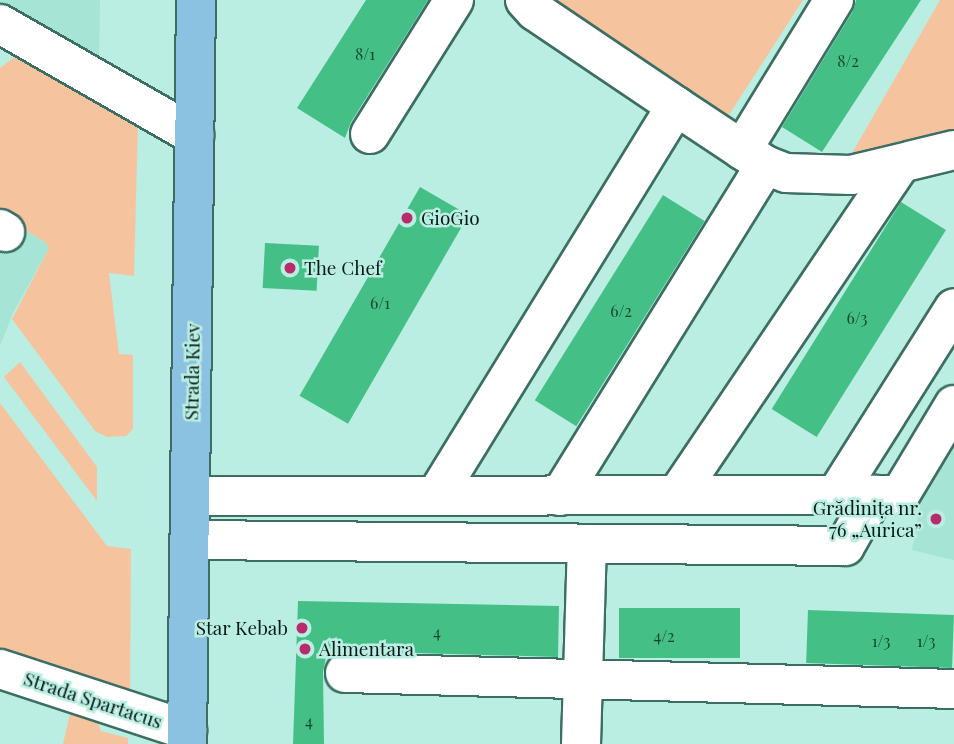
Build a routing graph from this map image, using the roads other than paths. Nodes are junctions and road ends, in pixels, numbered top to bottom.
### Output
1 (196, 0) edge
2 (454, 0) edge
3 (525, 0) edge
4 (834, 0) edge
5 (4, 36) edge
6 (676, 106) junction
7 (370, 134) dead end
8 (194, 135) junction
9 (954, 150) edge
10 (753, 157) junction
11 (901, 164) junction
12 (954, 308) edge
13 (954, 405) edge
14 (677, 495) junction
15 (836, 495) junction
16 (874, 495) junction
17 (191, 496) junction
18 (436, 496) junction
19 (560, 496) junction
20 (190, 540) junction
21 (587, 544) junction
22 (0, 669) edge
23 (345, 673) dead end
24 (583, 682) junction
25 (954, 689) edge
26 (187, 737) edge
27 (582, 744) edge

1 - 8 main road, Strada Kiev
2 - 7 street
3 - 6 street
4 - 10 street
5 - 8 street
6 - 10 street
6 - 18 street
8 - 17 main road, Strada Kiev
9 - 11 street
10 - 11 street
10 - 19 street
11 - 14 street
12 - 15 street
13 - 16 street
14 - 15 street
14 - 19 street
15 - 16 street
16 - 21 street
17 - 18 street
17 - 20 main road, Strada Kiev
18 - 19 street
20 - 21 street
20 - 26 main road, Strada Kiev
21 - 24 street
22 - 26 street, Strada Spartacus
23 - 24 street
24 - 25 street
24 - 27 street

